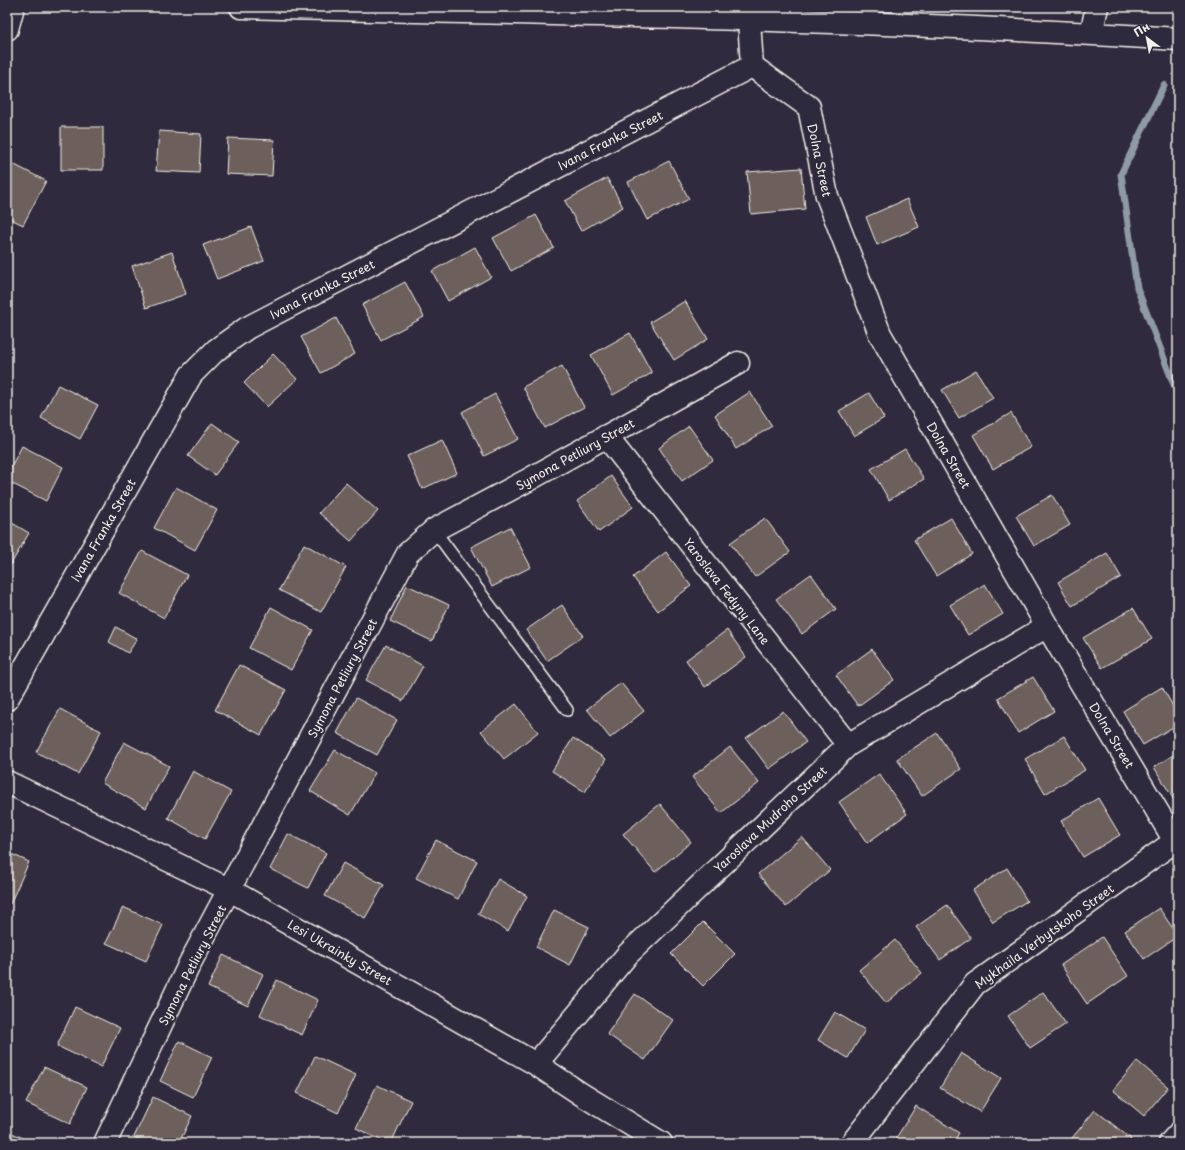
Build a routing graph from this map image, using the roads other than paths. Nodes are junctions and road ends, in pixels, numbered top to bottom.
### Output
1 (13, 7) edge
2 (242, 7) edge
3 (1097, 7) edge
4 (518, 10) edge
5 (749, 20) junction
6 (7, 29) edge
7 (1091, 34) junction
8 (1178, 39) edge
9 (752, 66) junction
10 (738, 363) dead end
11 (606, 436) junction
12 (434, 530) junction
13 (1047, 626) junction
14 (7, 699) edge
15 (567, 710) dead end
16 (848, 745) junction
17 (7, 782) edge
18 (1176, 840) edge
19 (230, 890) junction
20 (536, 1064) junction
21 (1178, 1134) edge
22 (104, 1143) edge
23 (661, 1143) edge
24 (852, 1143) edge
25 (1170, 1143) edge

1 - 6 street
2 - 4 street
3 - 7 street
4 - 5 street
5 - 7 street
5 - 9 street
7 - 8 street
9 - 13 street, Dolna Street
9 - 14 street, Ivana Franka Street
10 - 11 street, Symona Petliury Street
11 - 12 street, Symona Petliury Street
11 - 16 street, Yaroslava Fedyny Lane
12 - 15 lane
12 - 19 street, Symona Petliury Street
13 - 16 street, Yaroslava Mudroho Street
13 - 18 street, Dolna Street
16 - 20 street, Yaroslava Mudroho Street
17 - 19 street, Lesi Ukrainky Street
18 - 24 street, Mykhaila Verbytskoho Street
19 - 20 street, Lesi Ukrainky Street
19 - 22 street, Symona Petliury Street
20 - 23 street, Lesi Ukrainky Street
21 - 25 street

